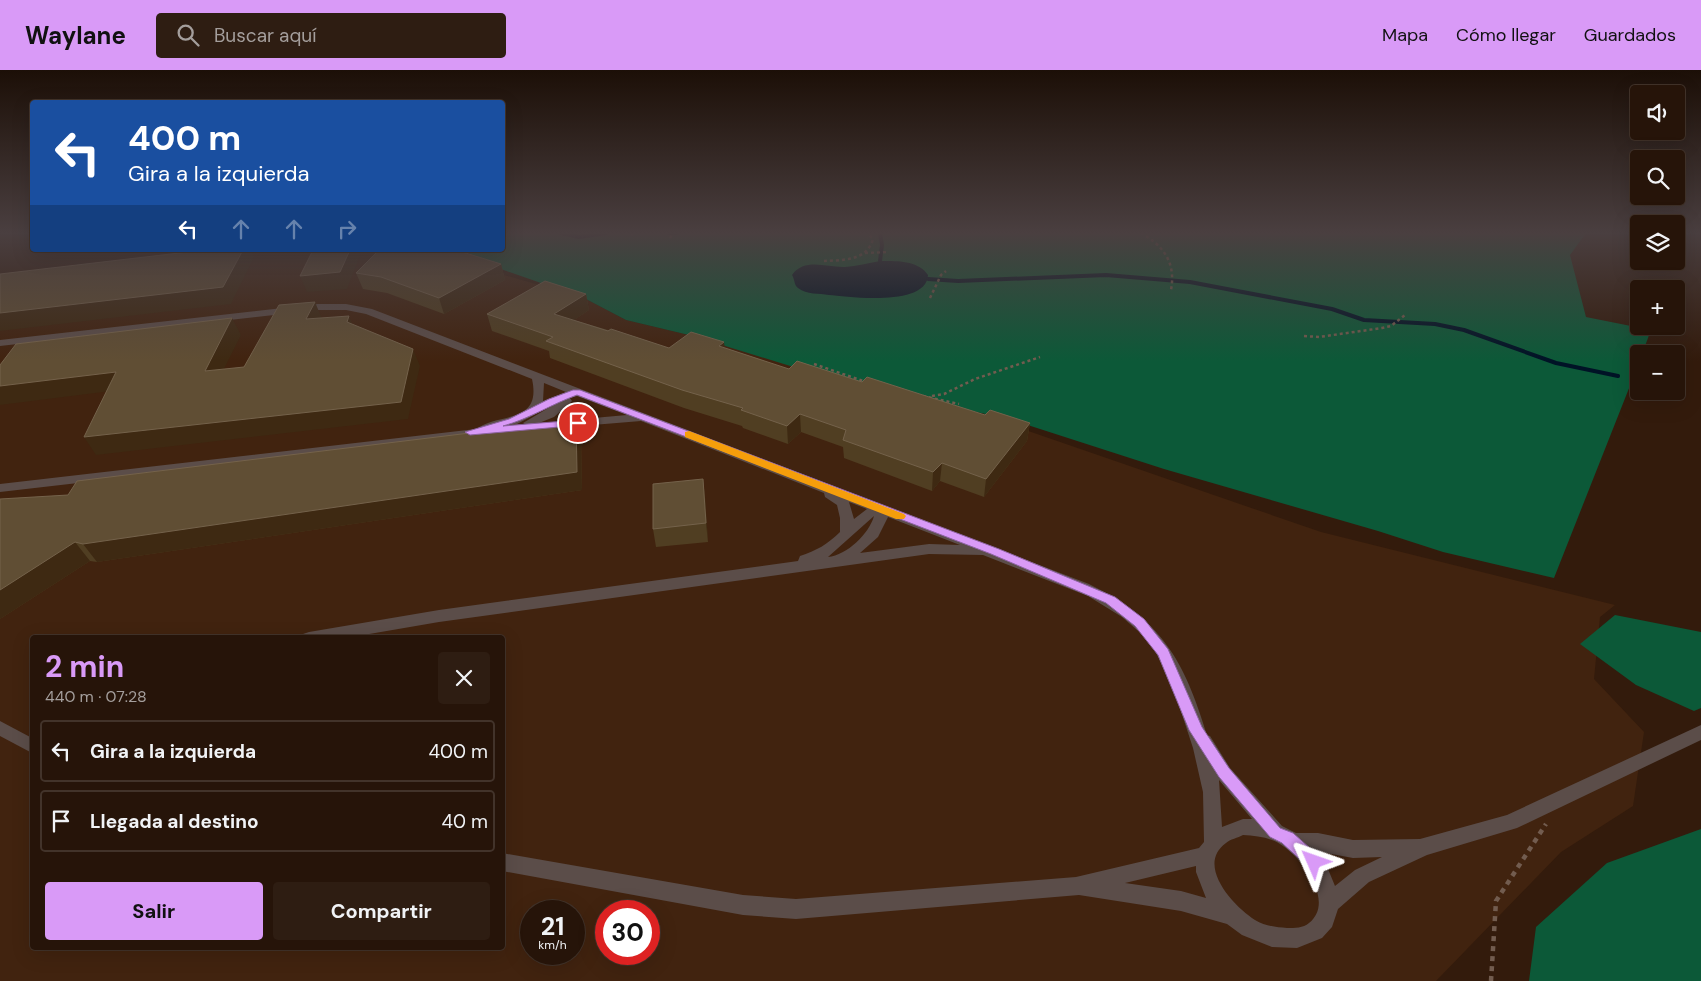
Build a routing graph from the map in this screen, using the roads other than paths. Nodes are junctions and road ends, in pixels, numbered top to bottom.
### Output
1 (0, 343) edge
2 (537, 376) junction
3 (577, 392) junction
4 (531, 412) junction
5 (644, 417) junction
6 (516, 429) junction
7 (470, 432) junction
8 (810, 482) junction
9 (0, 488) edge
10 (882, 509) junction
11 (847, 534) junction
12 (995, 552) junction
13 (835, 562) junction
14 (772, 569) junction
15 (327, 635) edge
16 (0, 728) edge
17 (1196, 730) junction
18 (1701, 732) edge
19 (30, 745) edge
20 (1284, 837) junction
21 (1423, 846) junction
22 (1209, 849) junction
23 (505, 863) edge
24 (1076, 886) junction
25 (1329, 904) junction
26 (1228, 914) junction

1 - 2 street
2 - 3 street
2 - 4 street
3 - 4 street
3 - 5 street
3 - 6 street
4 - 7 street
5 - 6 street
5 - 8 street
6 - 7 street
7 - 9 street
8 - 10 street
8 - 11 street
10 - 11 street
10 - 12 street
10 - 13 street
11 - 14 street
12 - 13 street
12 - 17 street
13 - 14 street
14 - 15 street
16 - 19 street
17 - 20 street
17 - 22 street
18 - 21 street
20 - 21 street
20 - 22 street
20 - 25 street
21 - 25 street
22 - 24 street
22 - 26 street
23 - 24 street
24 - 26 street
25 - 26 street

